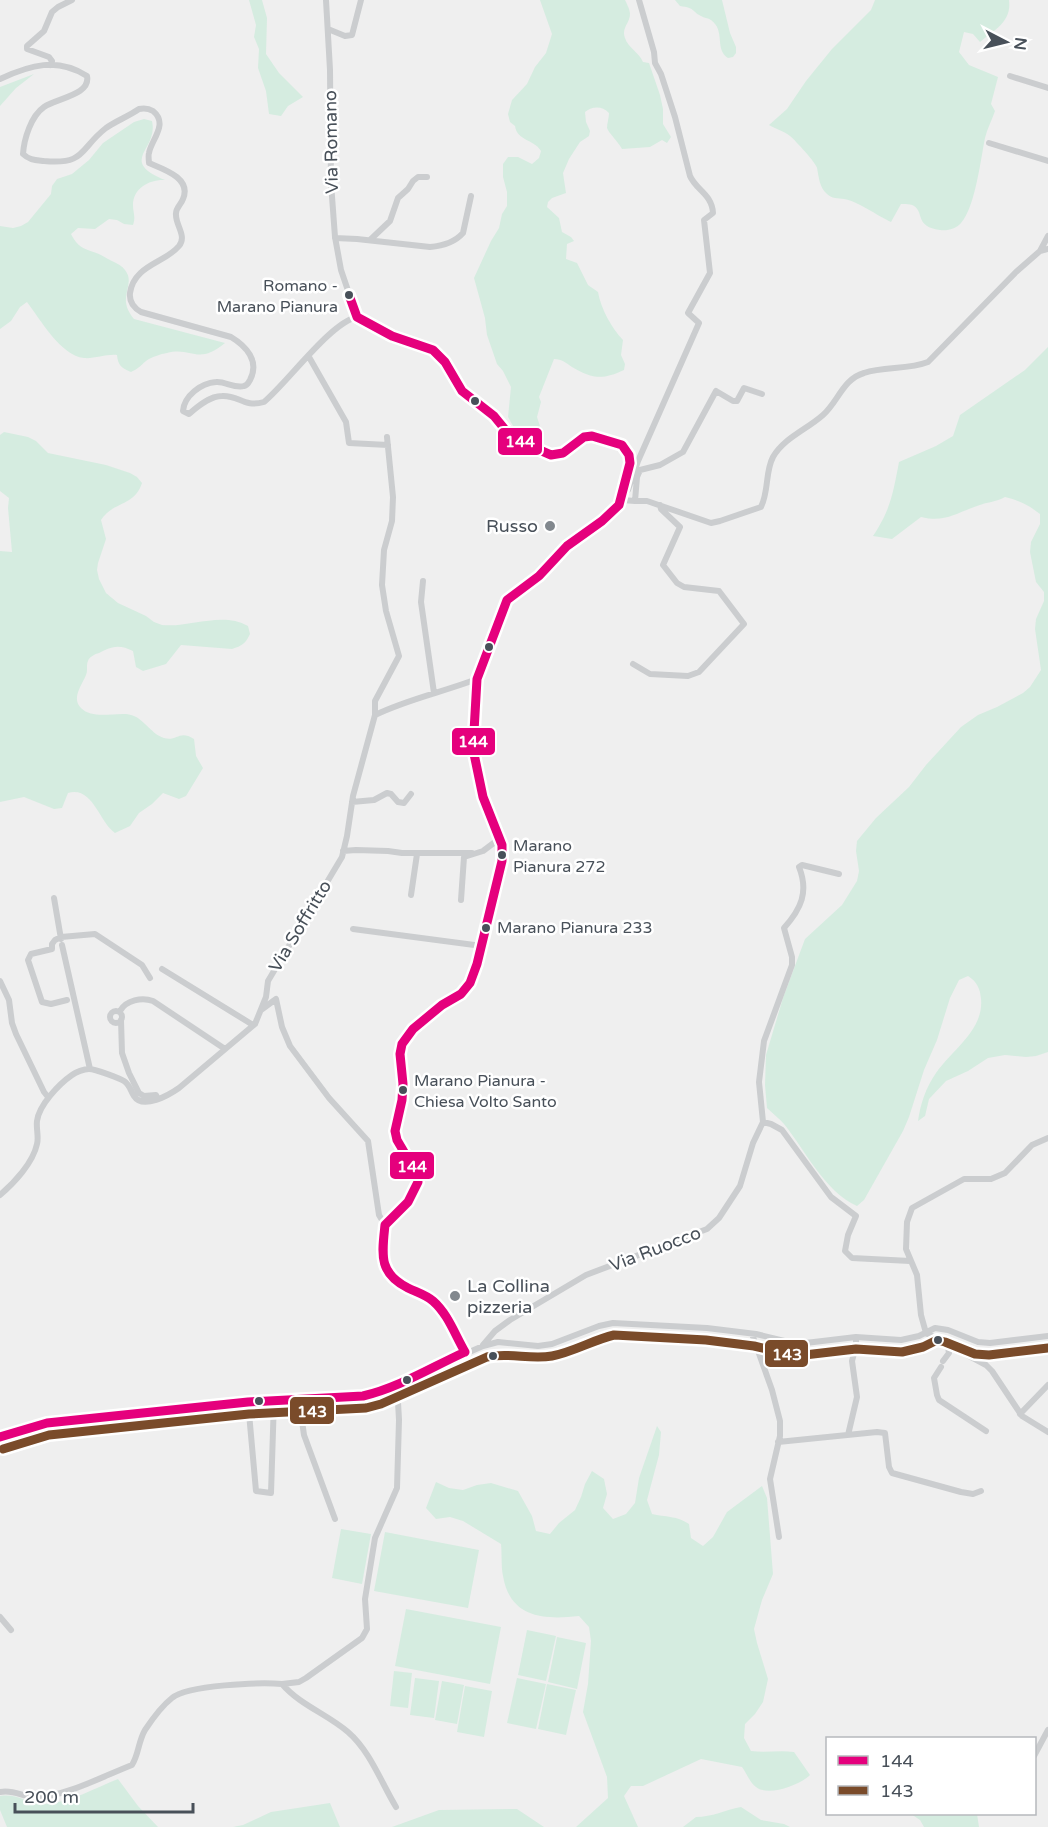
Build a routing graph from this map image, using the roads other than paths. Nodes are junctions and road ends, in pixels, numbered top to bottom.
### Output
1 (72, 0) edge
2 (326, 0) edge
3 (361, 0) edge
4 (639, 0) edge
5 (328, 29) junction
6 (50, 65) junction
7 (1010, 76) dead end
8 (0, 79) edge
9 (1048, 88) edge
10 (988, 143) dead end
11 (1048, 160) edge
12 (427, 177) dead end
13 (471, 196) dead end
14 (1048, 236) edge
15 (335, 238) junction
16 (370, 240) junction
17 (1048, 249) edge
18 (1040, 251) junction
19 (357, 317) junction
20 (309, 357) junction
21 (762, 394) dead end
22 (387, 437) dead end
23 (388, 445) junction
24 (622, 498) junction
25 (635, 501) junction
26 (660, 505) junction
27 (423, 581) dead end
28 (633, 664) dead end
29 (477, 679) junction
30 (434, 693) junction
31 (375, 715) junction
32 (411, 794) dead end
33 (352, 802) junction
34 (499, 839) junction
35 (343, 851) junction
36 (417, 854) junction
37 (472, 854) junction
38 (839, 874) dead end
39 (411, 895) dead end
40 (54, 898) dead end
41 (461, 900) dead end
42 (353, 929) dead end
43 (62, 941) junction
44 (482, 946) junction
45 (162, 969) dead end
46 (150, 978) dead end
47 (0, 981) edge
48 (67, 1000) dead end
49 (120, 1011) junction
50 (260, 1011) junction
51 (121, 1020) junction
52 (253, 1025) junction
53 (225, 1049) junction
54 (90, 1069) junction
55 (48, 1097) junction
56 (158, 1099) junction
57 (763, 1122) junction
58 (1048, 1138) edge
59 (0, 1196) edge
60 (385, 1225) junction
61 (910, 1261) junction
62 (926, 1333) junction
63 (752, 1334) junction
64 (1048, 1336) edge
65 (856, 1338) junction
66 (942, 1340) junction
67 (483, 1346) junction
68 (465, 1352) junction
69 (397, 1384) junction
70 (1048, 1385) edge
71 (274, 1400) junction
72 (299, 1400) junction
73 (248, 1402) junction
74 (1020, 1414) junction
75 (986, 1431) dead end
76 (1048, 1432) edge
77 (848, 1435) junction
78 (0, 1437) edge
79 (778, 1442) junction
80 (981, 1491) dead end
81 (335, 1520) dead end
82 (779, 1537) dead end
83 (0, 1617) edge
84 (11, 1630) dead end
85 (282, 1684) junction
86 (1048, 1730) edge
87 (1036, 1754) edge
88 (0, 1792) edge
89 (396, 1807) dead end

1 - 6 street
2 - 5 street, Via Romano
3 - 5 street
4 - 24 street
5 - 15 street, Via Romano
6 - 8 street
6 - 20 street
7 - 9 street
10 - 11 street
12 - 16 street
13 - 16 street
14 - 18 street
15 - 16 street
15 - 19 street, Via Romano
17 - 18 street
18 - 26 street
19 - 20 street
19 - 24 street
20 - 23 street
21 - 25 street
22 - 23 street, Via Soffritto
23 - 31 street, Via Soffritto
24 - 25 street
24 - 29 street
25 - 26 street
26 - 28 street
27 - 30 street
29 - 30 street
29 - 34 street
30 - 31 street
31 - 33 street, Via Soffritto
32 - 33 street
33 - 35 street, Via Soffritto
34 - 37 street
34 - 44 street
35 - 36 street
35 - 50 street, Via Soffritto
36 - 37 street
36 - 39 street
37 - 41 street
38 - 57 street, Via Ruocco
40 - 43 street
42 - 44 street
43 - 46 street
43 - 48 street
43 - 54 street
44 - 60 street
45 - 52 street
47 - 55 street
49 - 51 street
49 - 51 street
49 - 53 street
50 - 52 street, Via Soffritto
50 - 60 street
51 - 56 street
52 - 53 street, Via Soffritto
53 - 56 street, Via Soffritto
54 - 55 street
54 - 56 street
55 - 59 street
57 - 61 street
57 - 67 street, Via Ruocco
58 - 61 street
60 - 68 street
61 - 62 street
62 - 64 street
62 - 65 street
62 - 66 street
63 - 65 street
63 - 67 street
63 - 79 street
65 - 77 street
66 - 74 street
66 - 75 street
67 - 68 street
68 - 69 street
69 - 72 street
69 - 85 street
70 - 74 street
71 - 72 street
71 - 73 street
71 - 73 street
72 - 81 street
73 - 78 street
74 - 76 street
77 - 79 street
77 - 80 street
79 - 82 street
83 - 84 street
85 - 88 street
85 - 89 street
86 - 87 street

